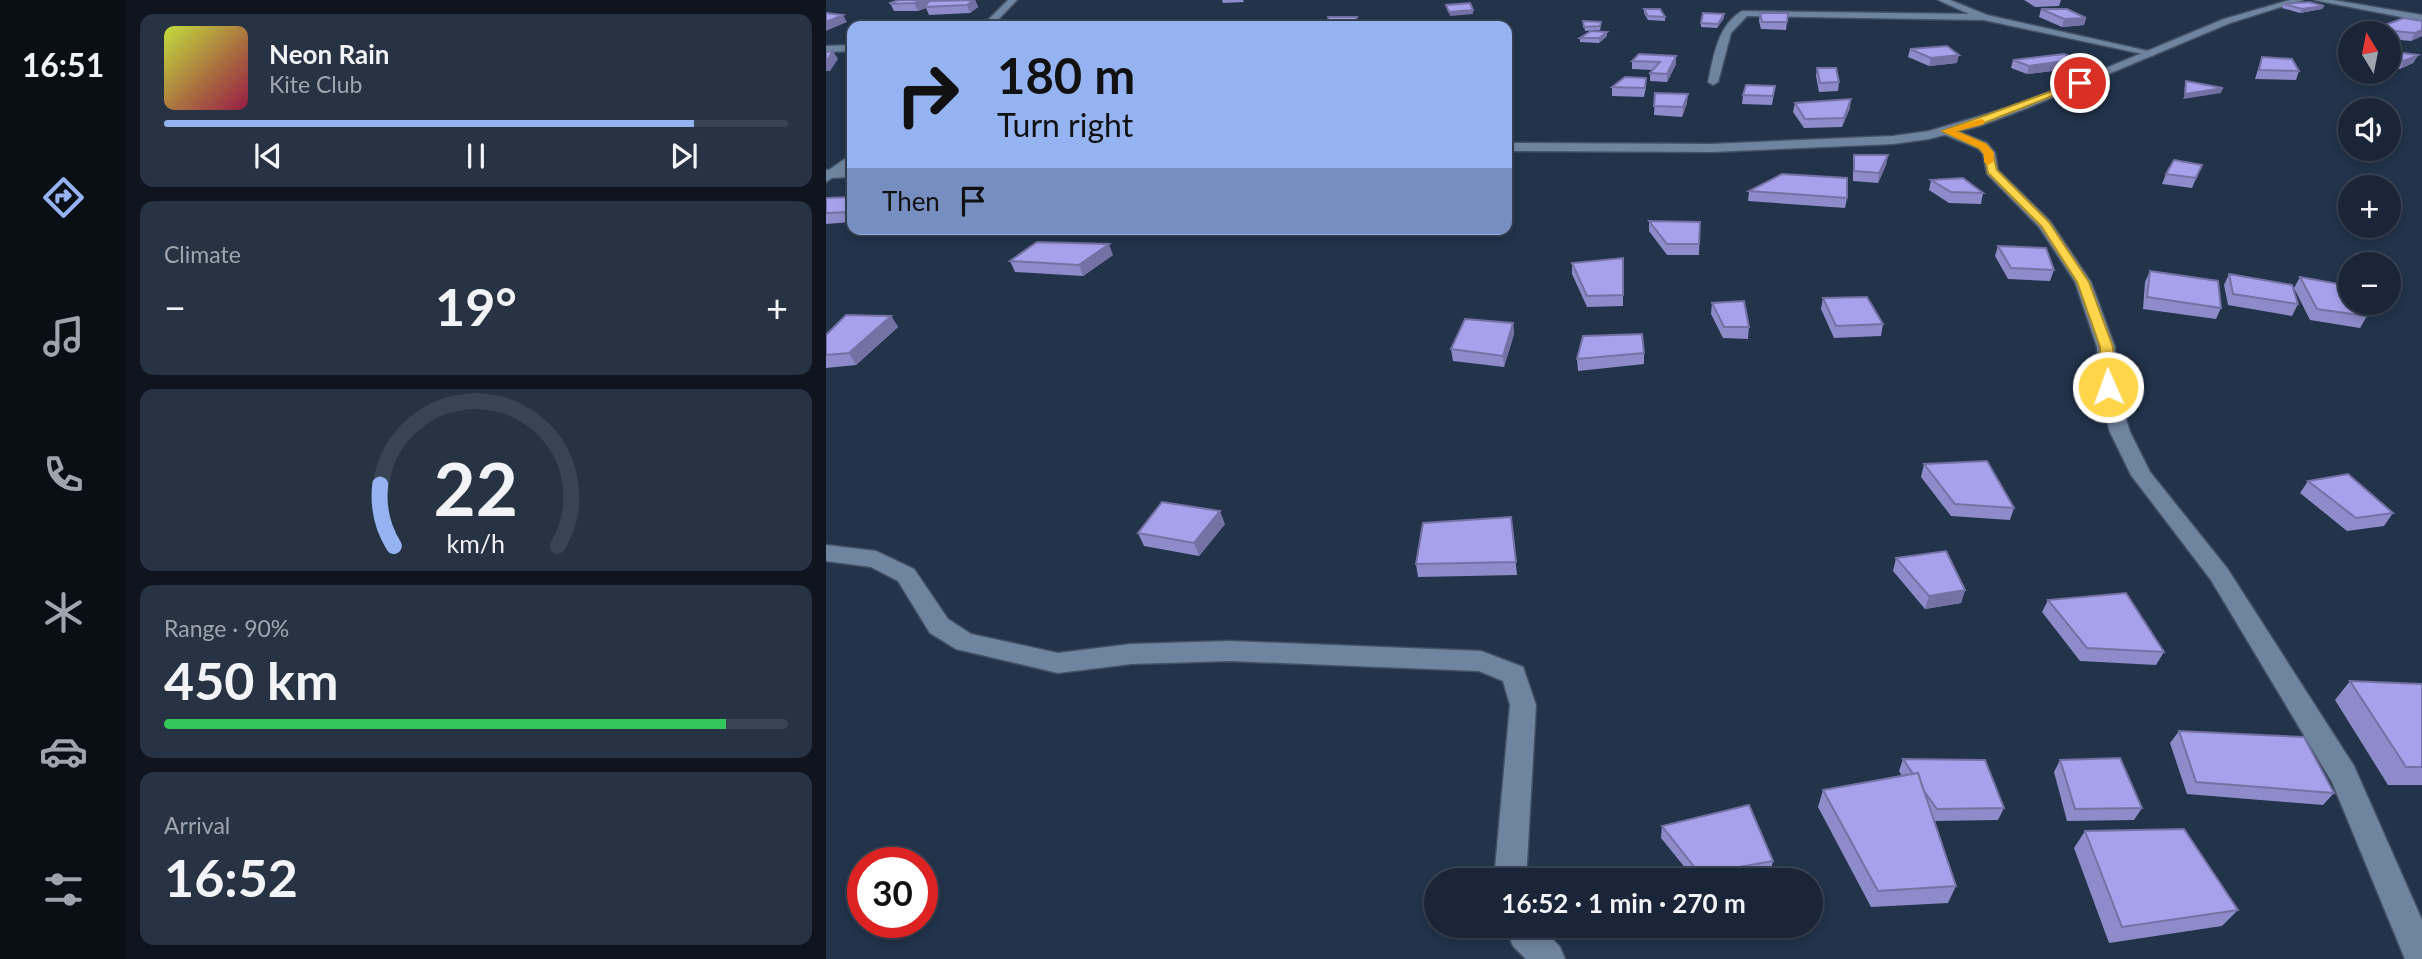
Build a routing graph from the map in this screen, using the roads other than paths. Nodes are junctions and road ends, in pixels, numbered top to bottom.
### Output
1 (1013, 0) edge
2 (1942, 0) edge
3 (2299, 0) edge
4 (2318, 0) edge
5 (1984, 17) junction
6 (2422, 18) edge
7 (992, 21) edge
8 (847, 48) edge
9 (826, 49) edge
10 (2152, 53) junction
11 (1713, 82) dead end
12 (1947, 131) junction
13 (1512, 147) edge
14 (847, 162) edge
15 (847, 173) edge
16 (828, 175) edge
17 (826, 553) edge
18 (1510, 868) edge
19 (1529, 938) edge
20 (1548, 959) edge
21 (2422, 959) edge

1 - 7 street
2 - 5 street
3 - 10 street
4 - 6 street
5 - 10 street
5 - 11 street
8 - 9 street
10 - 12 street
12 - 13 street
12 - 21 street
14 - 16 street
15 - 16 street
17 - 18 street
19 - 20 street

